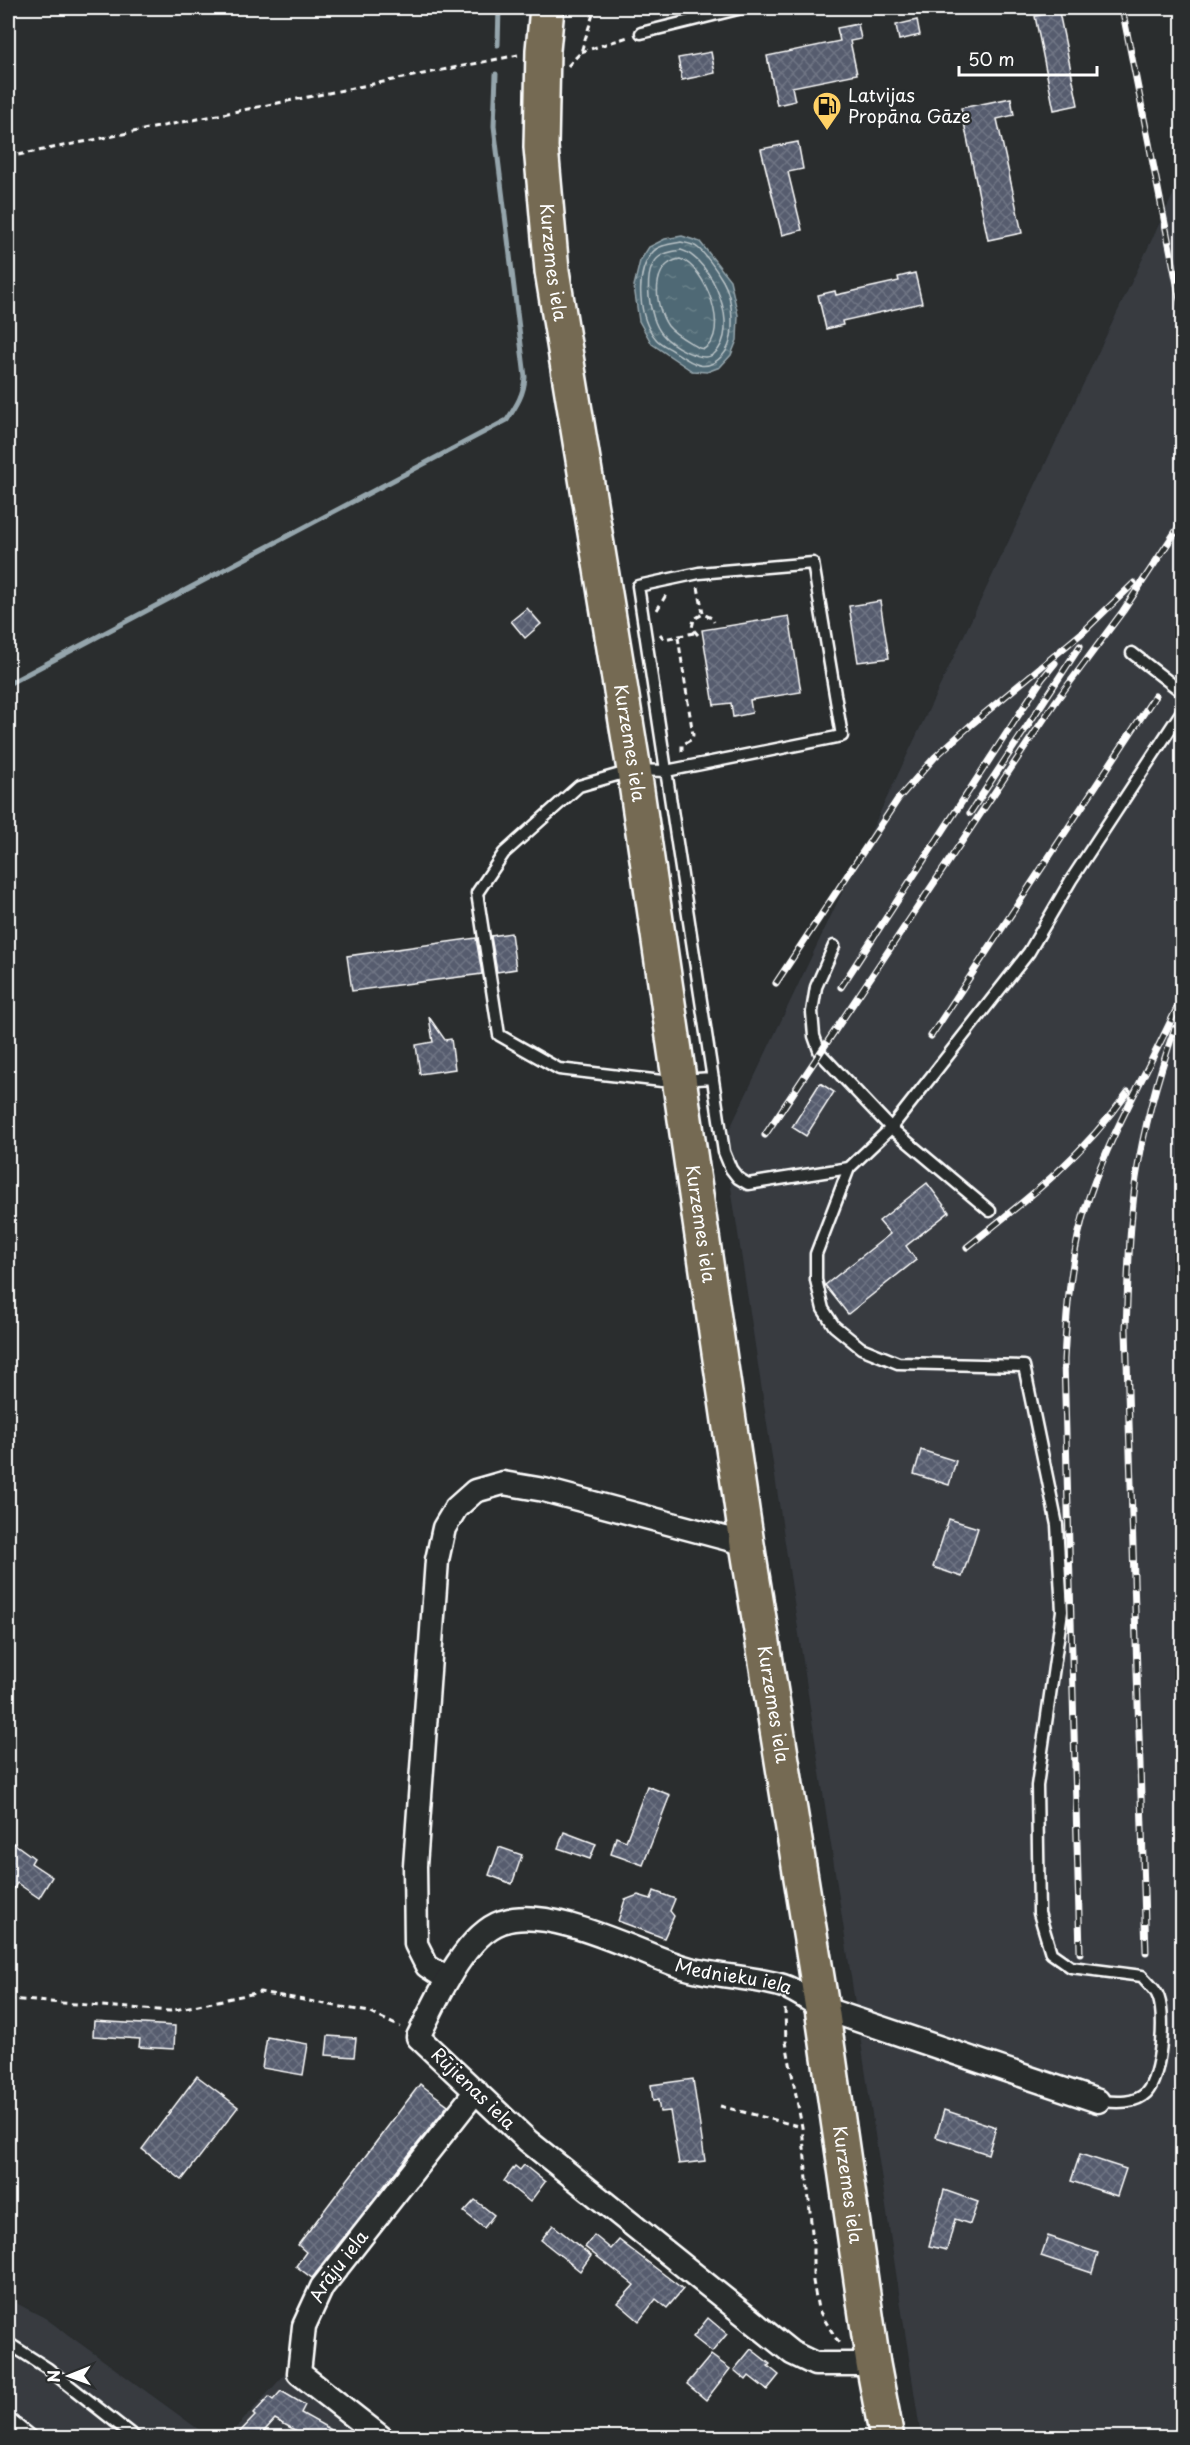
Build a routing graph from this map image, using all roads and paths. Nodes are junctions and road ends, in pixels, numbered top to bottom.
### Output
1 (547, 8) edge
2 (742, 8) edge
3 (641, 33) joint
4 (543, 50) junction
5 (581, 52) dead end
6 (8, 157) edge
7 (697, 574) junction
8 (668, 594) dead end
9 (703, 614) junction
10 (658, 616) dead end
11 (714, 622) dead end
12 (658, 625) dead end
13 (694, 633) junction
14 (698, 636) dead end
15 (678, 637) junction
16 (1132, 653) dead end
17 (1182, 692) edge
18 (1182, 711) edge
19 (684, 768) junction
20 (634, 770) junction
21 (666, 771) junction
22 (834, 946) dead end
23 (713, 1078) junction
24 (680, 1081) junction
25 (891, 1128) junction
26 (849, 1168) junction
27 (990, 1211) dead end
28 (747, 1544) junction
29 (447, 1979) junction
30 (8, 1999) edge
31 (822, 2008) junction
32 (418, 2037) junction
33 (476, 2091) junction
34 (1098, 2101) joint
35 (720, 2106) dead end
36 (802, 2127) dead end
37 (8, 2343) edge
38 (873, 2364) junction
39 (8, 2418) edge
40 (33, 2438) edge
41 (136, 2438) edge
42 (382, 2438) edge
43 (887, 2438) edge

1 - 4 highway, Kurzemes iela
2 - 3 lane
3 - 5 path
4 - 6 path
4 - 20 highway, Kurzemes iela
7 - 9 path
7 - 19 lane
7 - 21 lane
8 - 10 path
9 - 11 path
9 - 13 path
12 - 15 path
13 - 14 path
13 - 15 path
15 - 19 path
16 - 17 lane
18 - 25 lane
19 - 21 lane
20 - 21 lane
20 - 24 highway, Kurzemes iela
20 - 24 lane
21 - 23 lane
22 - 25 lane
23 - 24 lane
23 - 26 lane
24 - 28 highway, Kurzemes iela
25 - 26 lane
25 - 27 lane
26 - 34 lane
28 - 29 street
28 - 31 highway, Kurzemes iela
29 - 31 street, Mednieku iela
29 - 32 street, Mednieku iela
30 - 32 path, Rūjienas iela
31 - 34 street, Mednieku iela
31 - 38 highway, Kurzemes iela
32 - 33 street, Rūjienas iela
33 - 38 street, Rūjienas iela
33 - 42 street, Arāju iela
35 - 36 path
37 - 41 lane
38 - 43 highway, Kurzemes iela
39 - 40 lane

